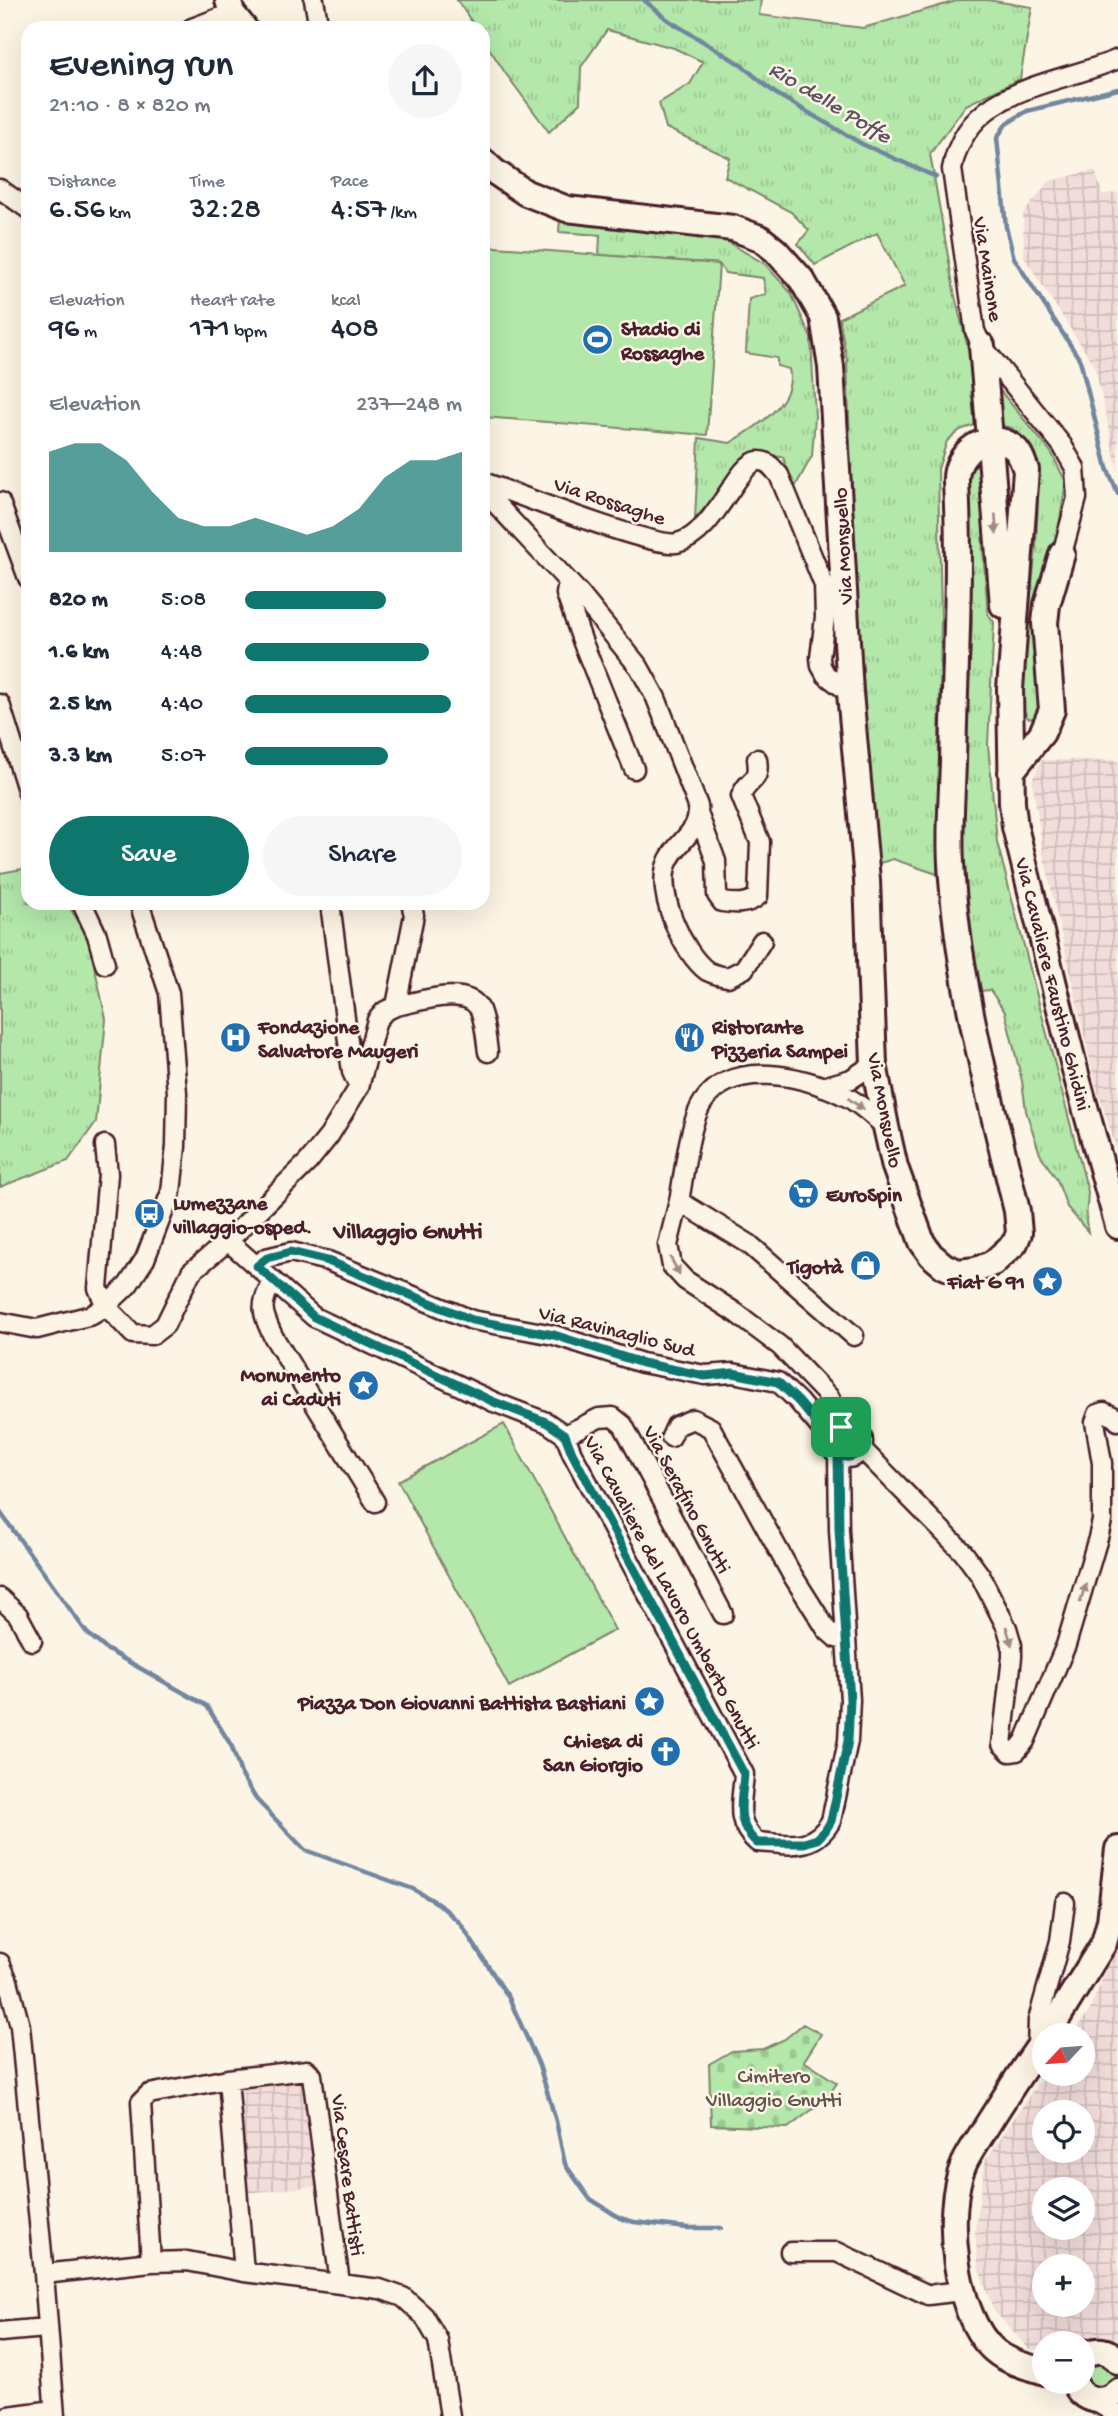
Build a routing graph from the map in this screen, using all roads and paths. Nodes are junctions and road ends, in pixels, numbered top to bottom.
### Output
1 (314, 0) edge
2 (235, 14) edge
3 (214, 21) edge
4 (318, 21) edge
5 (1118, 59) edge
6 (490, 168) edge
7 (0, 189) edge
8 (21, 204) edge
9 (982, 346) junction
10 (989, 427) dead end
11 (991, 456) dead end
12 (490, 484) edge
13 (490, 498) edge
14 (0, 502) edge
15 (1062, 554) joint
16 (21, 559) edge
17 (568, 582) junction
18 (850, 693) junction
19 (1010, 694) junction
20 (0, 704) edge
21 (1011, 732) junction
22 (1042, 733) junction
23 (757, 759) dead end
24 (634, 769) dead end
25 (21, 771) edge
26 (1011, 772) junction
27 (699, 816) junction
28 (85, 910) edge
29 (141, 910) edge
30 (331, 910) edge
31 (413, 910) edge
32 (762, 941) dead end
33 (105, 964) dead end
34 (396, 1006) junction
35 (488, 1052) dead end
36 (874, 1064) junction
37 (359, 1087) junction
38 (823, 1087) junction
39 (886, 1127) junction
40 (105, 1144) dead end
41 (679, 1201) junction
42 (1118, 1226) edge
43 (228, 1241) junction
44 (257, 1266) junction
45 (272, 1281) junction
46 (106, 1306) junction
47 (0, 1322) edge
48 (854, 1336) dead end
49 (1118, 1421) edge
50 (565, 1435) junction
51 (671, 1437) dead end
52 (837, 1441) junction
53 (862, 1449) junction
54 (375, 1502) dead end
55 (0, 1598) edge
56 (723, 1614) dead end
57 (845, 1640) junction
58 (32, 1641) dead end
59 (1118, 1849) edge
60 (1065, 1903) dead end
61 (0, 1963) edge
62 (1038, 2023) edge
63 (1054, 2023) edge
64 (1032, 2056) edge
65 (228, 2080) junction
66 (790, 2252) dead end
67 (151, 2262) junction
68 (244, 2272) junction
69 (44, 2274) junction
70 (340, 2283) junction
71 (961, 2291) junction
72 (46, 2328) junction
73 (0, 2332) edge
74 (1032, 2368) edge
75 (1118, 2391) edge
76 (1085, 2394) edge
77 (1092, 2394) edge
78 (54, 2413) edge
79 (8, 2416) edge
80 (450, 2416) edge
81 (1118, 2416) edge

1 - 4 street
2 - 3 street
5 - 9 street, Via Mainone
6 - 18 main road, Via Monsuello
7 - 8 street
9 - 10 main road
9 - 15 street, Via Mainone
11 -> 19 main road
12 - 18 street, Via Rossaghe
13 - 17 street
14 - 16 street
15 - 22 main road
17 - 24 street
17 - 27 street
18 - 36 main road, Via Monsuello
19 - 21 main road, Via Monsuello
19 - 39 main road, Via Monsuello
20 - 25 street
21 - 22 main road
21 - 26 main road, Via Cavaliere Faustino Ghidini
22 - 26 main road
23 - 27 street
26 - 42 main road, Via Cavaliere Faustino Ghidini
27 - 32 street
28 - 33 street
29 - 46 street
30 - 37 street
31 - 34 street
34 - 35 street
34 - 37 street
36 - 38 street
36 - 39 main road, Via Monsuello
37 - 43 street
38 -> 39 street
38 - 41 street
40 - 46 street
41 - 48 street
41 -> 52 street
43 - 44 street, Via Cavaliere del Lavoro Umberto Gnutti
43 - 46 street
44 - 45 street, Via Cavaliere del Lavoro Umberto Gnutti
44 - 52 street, Via Ravinaglio Sud
45 - 50 street, Via Cavaliere del Lavoro Umberto Gnutti
45 - 54 street
46 - 47 street
53 -> 49 street
50 - 56 street, Via Serafino Gnutti
50 - 57 street, Via Cavaliere del Lavoro Umberto Gnutti
51 - 57 street
52 - 53 street
52 - 53 street
52 - 57 street, Via Cavaliere del Lavoro Umberto Gnutti
55 - 58 street
59 - 63 main road
60 - 62 street
61 - 69 street
64 - 71 main road
65 - 67 street, Via Cesare Battisti
65 - 68 street
65 - 70 street, Via Cesare Battisti
66 - 71 street
67 - 68 street, Via Cesare Battisti
67 - 69 street, Via Cesare Battisti
68 - 70 street, Via Cesare Battisti
69 - 72 street
70 - 80 street, Via Cesare Battisti
71 - 74 main road
72 - 73 street
72 - 78 street
75 - 77 main road
76 - 81 street
78 - 79 street

